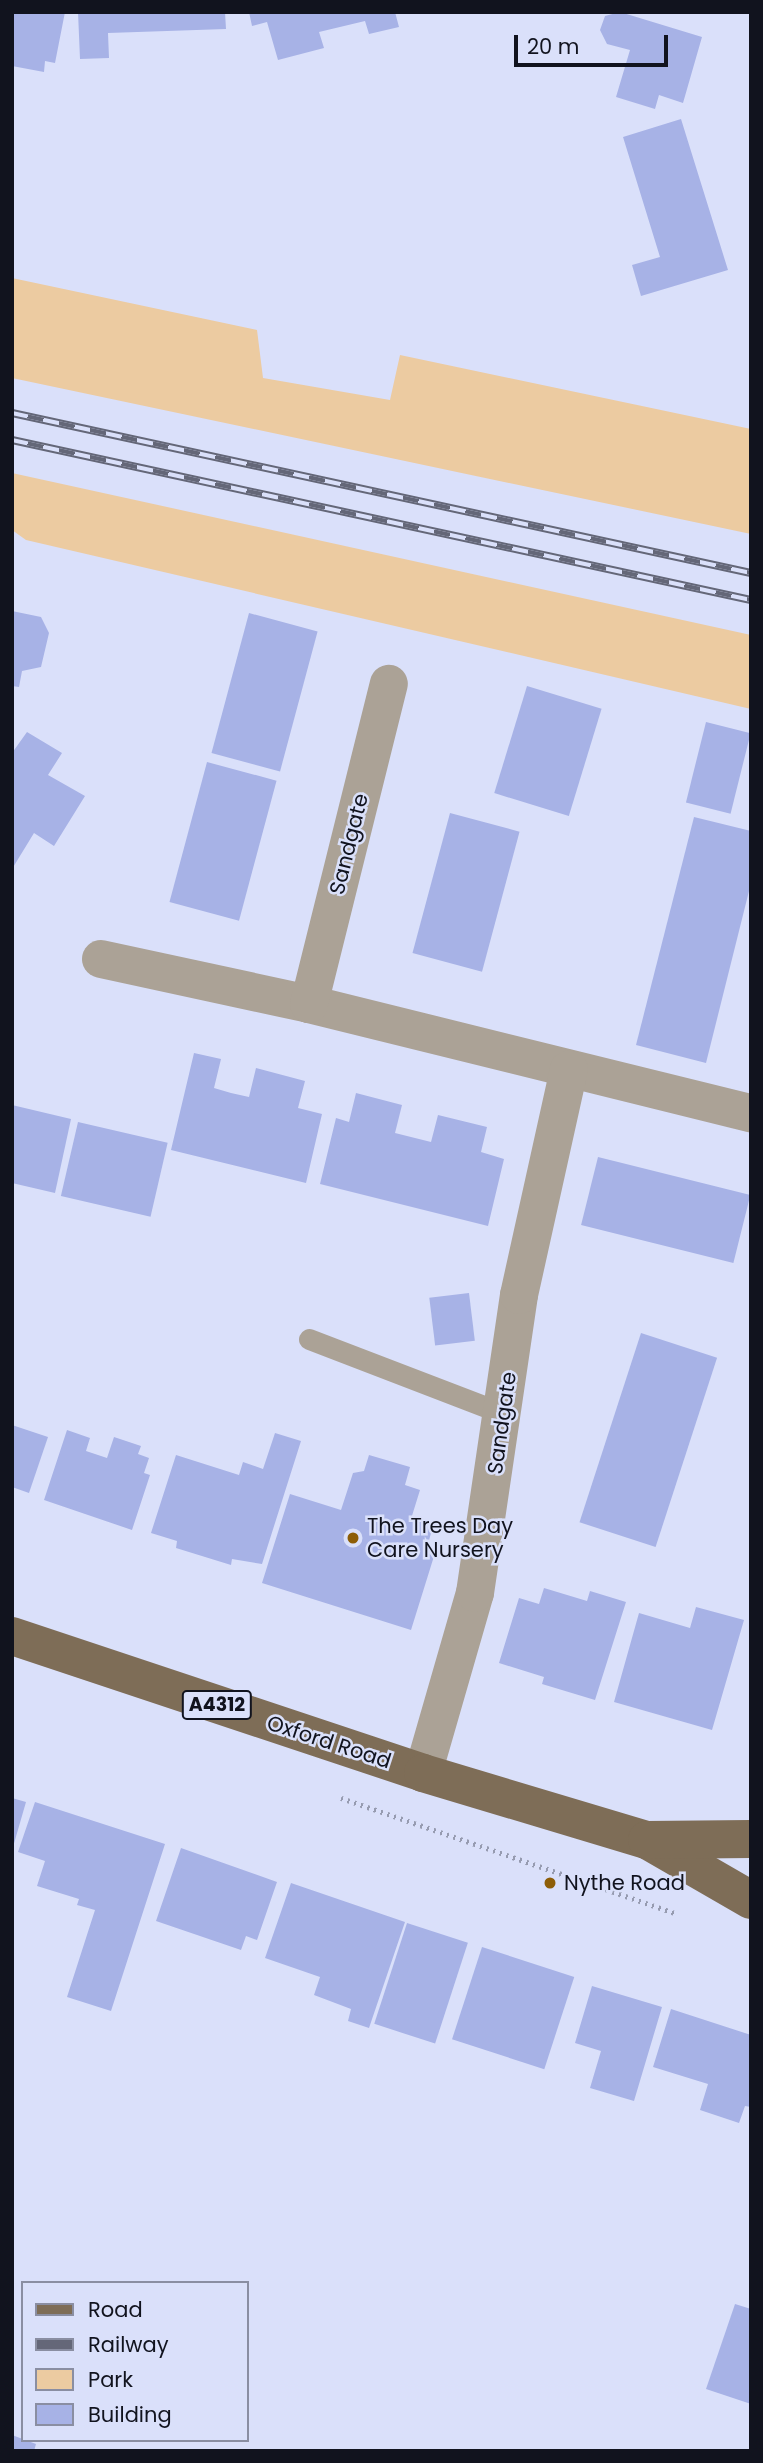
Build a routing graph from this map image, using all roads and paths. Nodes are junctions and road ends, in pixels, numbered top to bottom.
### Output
1 (389, 684) dead end
2 (101, 959) dead end
3 (309, 1004) junction
4 (569, 1069) junction
5 (751, 1113) edge
6 (309, 1339) dead end
7 (504, 1414) junction
8 (12, 1636) edge
9 (423, 1773) junction
10 (329, 1794) dead end
11 (751, 1839) edge
12 (647, 1840) junction
13 (751, 1900) edge
14 (685, 1917) dead end

1 - 3 street, Sandgate
2 - 3 street
3 - 4 street
4 - 5 street
4 - 7 street, Sandgate
6 - 7 lane
7 - 9 street, Sandgate
8 - 9 main road, Oxford Road / A4312
9 - 12 main road, Oxford Road / A4312
10 - 14 path
11 - 12 main road, Oxford Road / A4312
12 - 13 main road, Oxford Road / A4312

